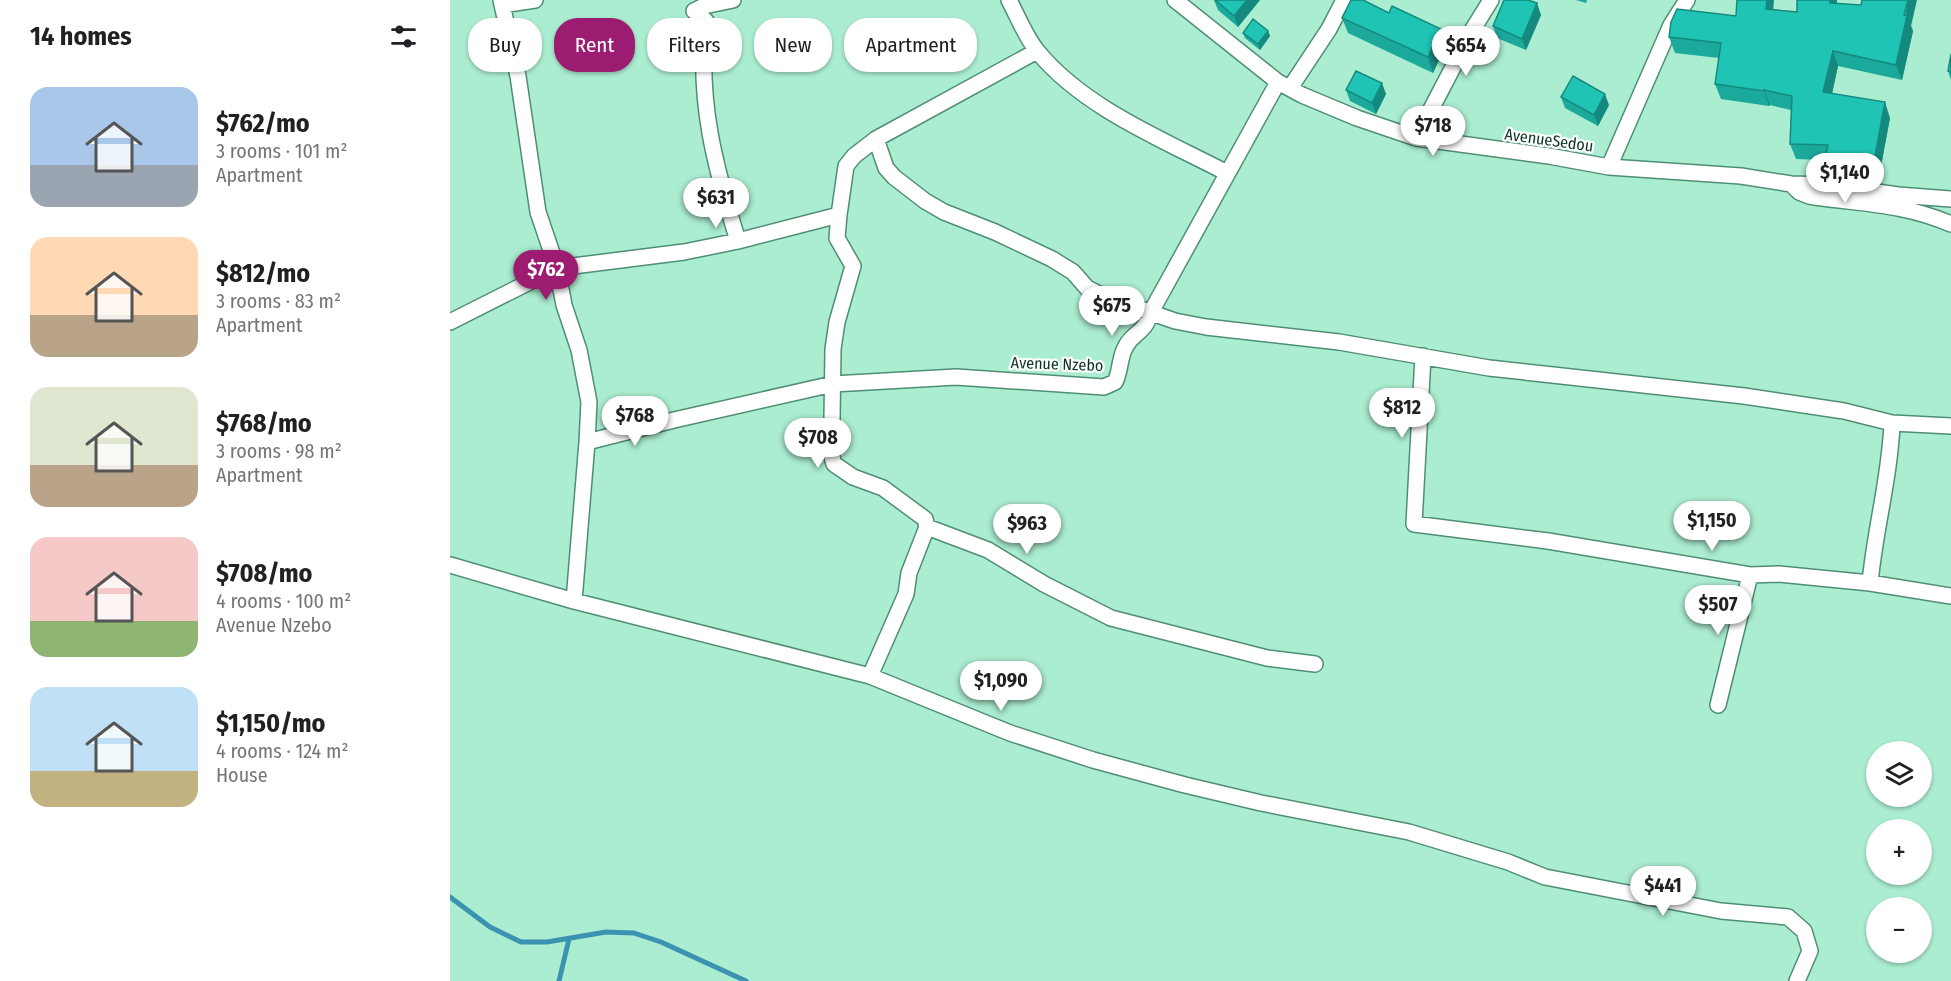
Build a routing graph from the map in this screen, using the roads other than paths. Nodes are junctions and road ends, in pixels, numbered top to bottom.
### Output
1 (535, 0) edge
2 (733, 0) edge
3 (1009, 0) edge
4 (1175, 0) edge
5 (1344, 0) edge
6 (1491, 0) edge
7 (1687, 0) edge
8 (502, 2) edge
9 (691, 6) edge
10 (1036, 51) junction
11 (1284, 85) junction
12 (1416, 138) junction
13 (876, 139) junction
14 (1609, 167) junction
15 (1227, 173) junction
16 (1791, 184) junction
17 (1951, 199) edge
18 (839, 215) junction
19 (1951, 224) edge
20 (738, 241) junction
21 (557, 268) junction
22 (1151, 312) junction
23 (450, 322) edge
24 (1423, 356) junction
25 (833, 384) junction
26 (1892, 423) junction
27 (1951, 426) edge
28 (587, 442) junction
29 (927, 527) junction
30 (450, 565) edge
31 (1750, 575) junction
32 (1870, 583) junction
33 (1951, 596) edge
34 (574, 601) junction
35 (1315, 664) dead end
36 (870, 676) junction
37 (1718, 705) dead end
38 (1797, 981) edge

1 - 8 street
2 - 9 street
3 - 10 street
4 - 11 street, AvenueSedou
5 - 11 street, Avenue Nzebo
6 - 12 street
7 - 14 street
8 - 21 street
9 - 20 street
10 - 13 street
10 - 15 street
11 - 12 street, AvenueSedou
11 - 15 street, Avenue Nzebo
12 - 14 street, AvenueSedou
13 - 18 street
13 - 22 street
14 - 16 street, AvenueSedou
15 - 22 street, Avenue Nzebo
16 - 17 street
16 - 19 street
18 - 20 street
18 - 25 street
20 - 21 street
21 - 23 street
21 - 28 street
22 - 24 street
22 - 25 street, Avenue Nzebo
24 - 26 street
24 - 31 street
25 - 28 street
25 - 29 street
26 - 27 street
26 - 32 street
28 - 34 street
29 - 35 street
29 - 36 street
30 - 34 street
31 - 32 street
31 - 37 street
32 - 33 street
34 - 36 street
36 - 38 street

